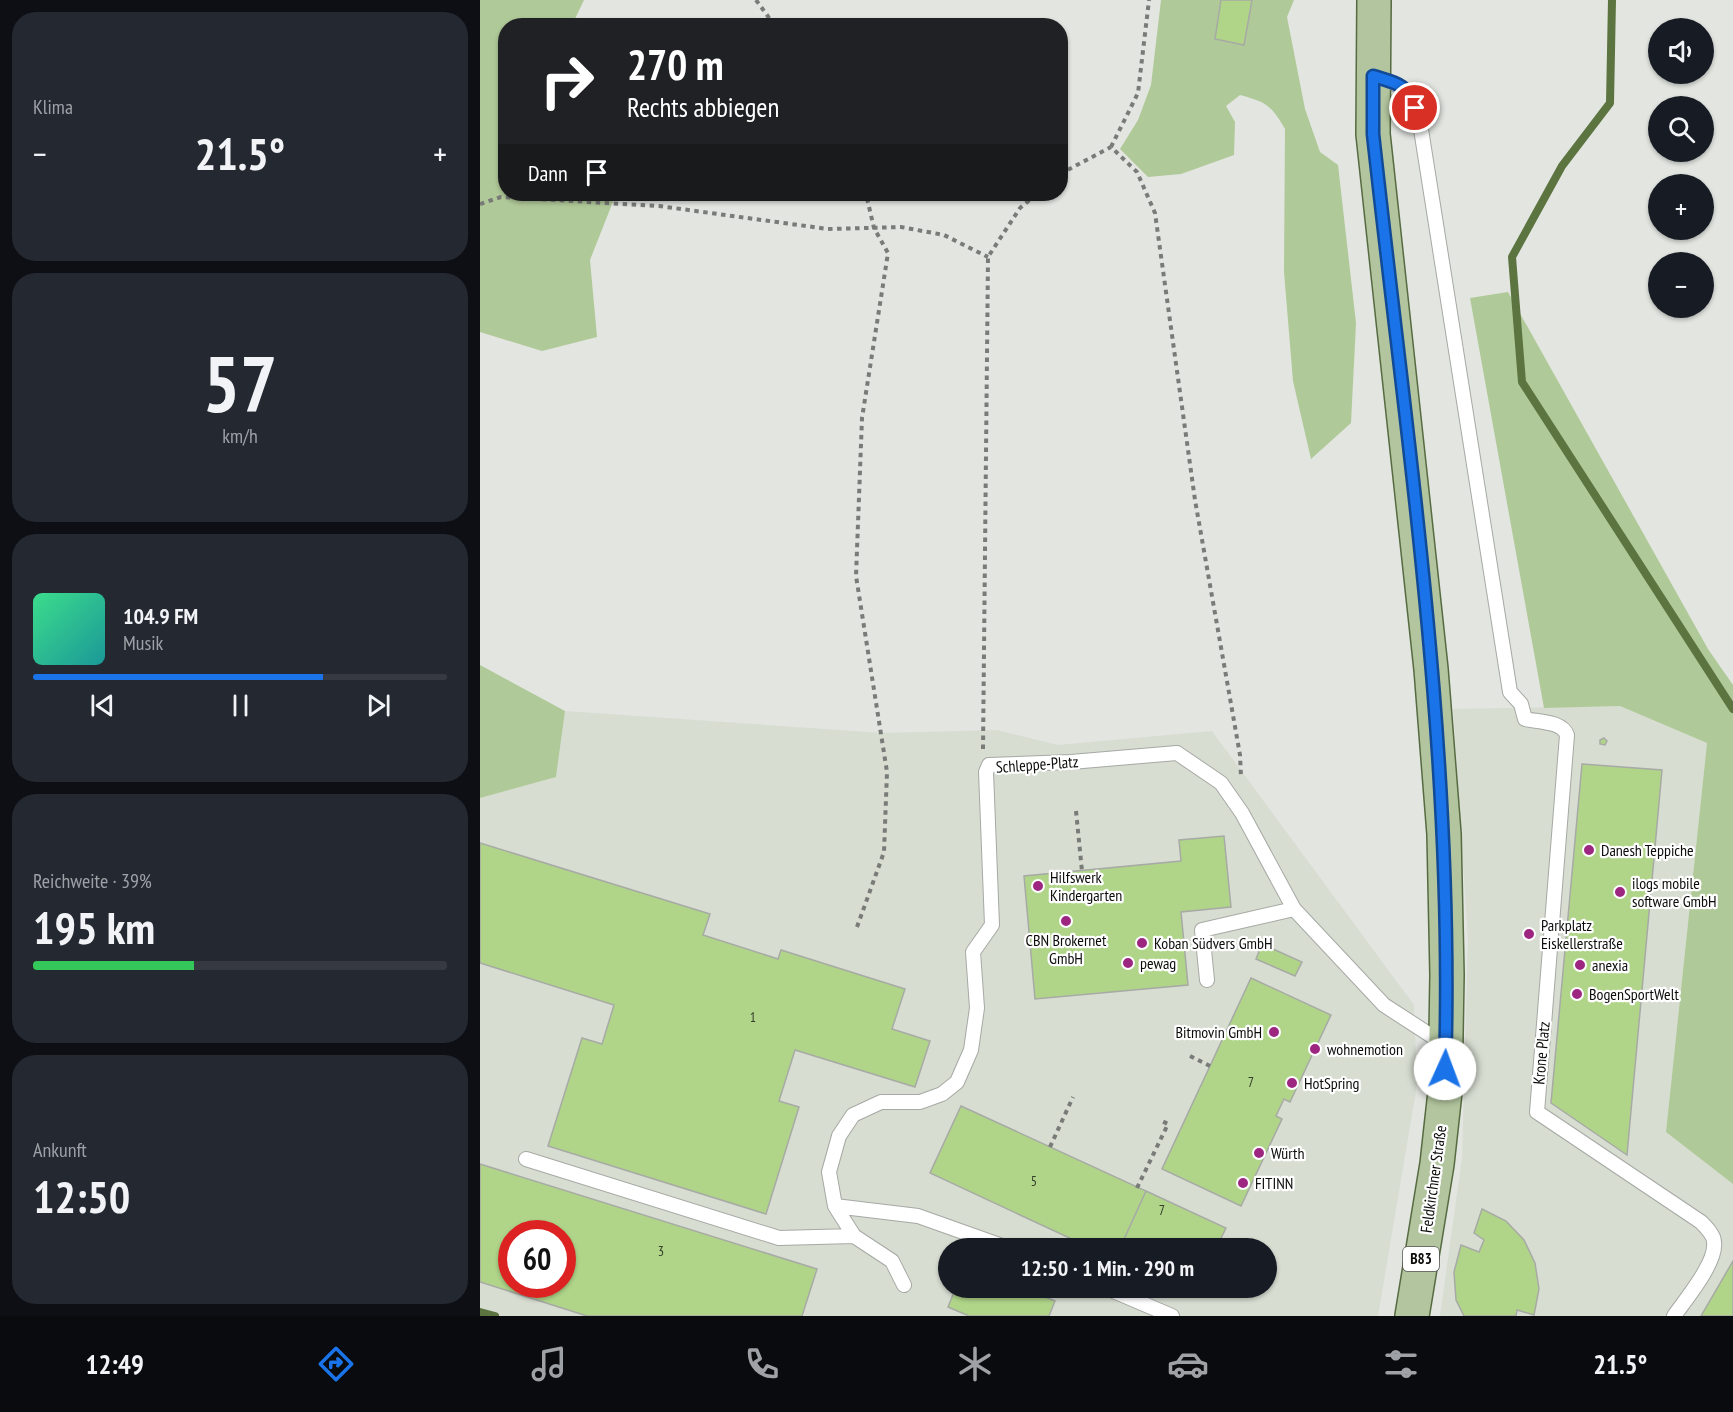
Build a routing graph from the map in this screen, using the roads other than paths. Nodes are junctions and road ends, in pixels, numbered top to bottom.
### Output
1 (1374, 0) edge
2 (1373, 76) junction
3 (1294, 909) junction
4 (1207, 980) dead end
5 (1446, 1045) junction
6 (526, 1159) dead end
7 (835, 1206) junction
8 (854, 1236) junction
9 (980, 1238) edge
10 (903, 1285) dead end
11 (1130, 1298) edge
12 (1172, 1316) edge
13 (1412, 1316) edge
14 (1674, 1316) edge

1 - 2 main road, Feldkirchner Straße / B83
2 - 5 main road, Feldkirchner Straße / B83
2 - 14 lane, Krone Platz
3 - 4 lane
3 - 5 lane, Schleppe-Platz
3 - 7 lane, Schleppe-Platz
5 - 13 main road, Feldkirchner Straße / B83
6 - 8 lane
7 - 8 lane, Schleppe-Platz
7 - 9 lane
8 - 10 lane, Schleppe-Platz
11 - 12 lane

